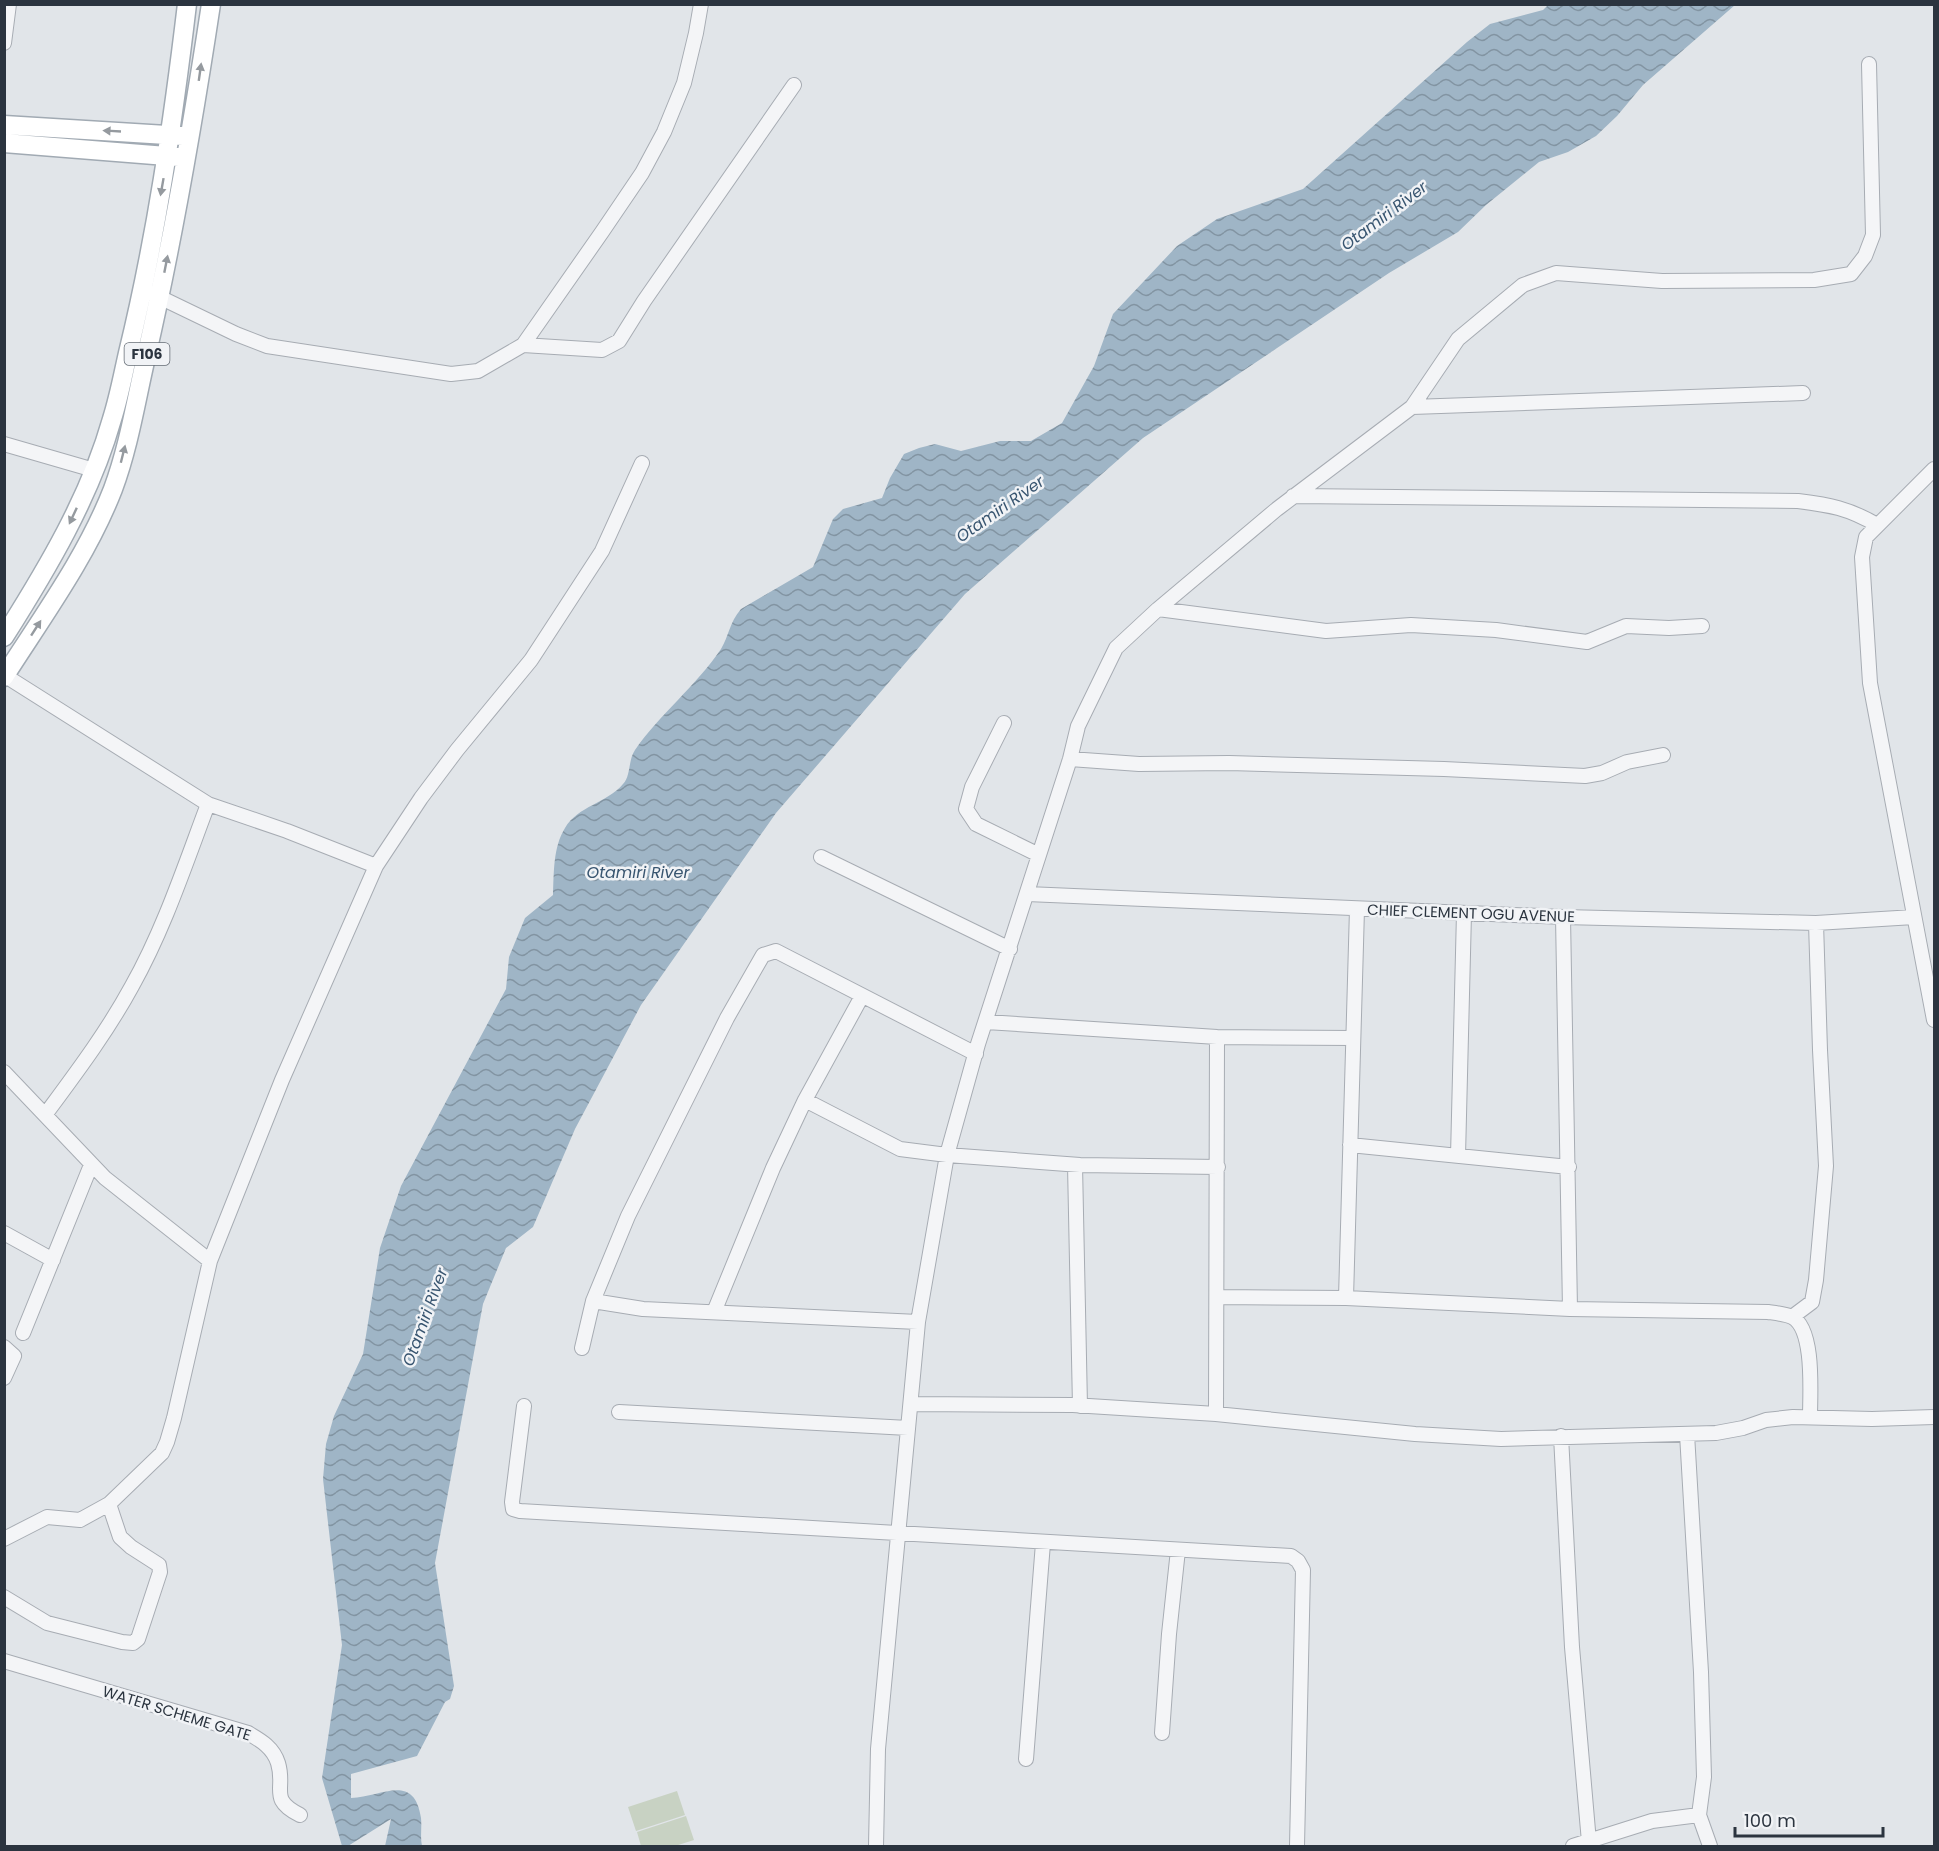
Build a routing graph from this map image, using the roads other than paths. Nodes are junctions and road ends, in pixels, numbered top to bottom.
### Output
1 (9, 4) edge
2 (187, 4) edge
3 (211, 4) edge
4 (701, 4) edge
5 (4, 42) edge
6 (1869, 64) dead end
7 (794, 85) dead end
8 (4, 125) edge
9 (171, 134) junction
10 (191, 136) junction
11 (4, 143) edge
12 (167, 156) junction
13 (187, 158) junction
14 (151, 293) junction
15 (523, 345) junction
16 (1803, 393) dead end
17 (1412, 406) junction
18 (4, 444) edge
19 (642, 463) dead end
20 (1935, 469) edge
21 (94, 470) junction
22 (1293, 496) junction
23 (1877, 525) junction
24 (1158, 609) junction
25 (1702, 626) dead end
26 (4, 638) edge
27 (5, 676) edge
28 (1004, 723) dead end
29 (1663, 755) dead end
30 (1070, 759) junction
31 (208, 804) junction
32 (1040, 855) junction
33 (822, 857) dead end
34 (376, 867) junction
35 (1027, 894) junction
36 (1357, 909) junction
37 (1464, 913) junction
38 (1563, 917) junction
39 (1914, 917) junction
40 (1816, 923) junction
41 (1010, 949) junction
42 (862, 996) junction
43 (1935, 1020) edge
44 (986, 1022) junction
45 (1217, 1037) junction
46 (1353, 1038) junction
47 (976, 1054) junction
48 (4, 1072) edge
49 (805, 1100) junction
50 (45, 1115) junction
51 (1350, 1145) junction
52 (947, 1155) junction
53 (1458, 1156) junction
54 (91, 1165) junction
55 (1075, 1165) junction
56 (1218, 1167) junction
57 (1569, 1167) junction
58 (4, 1233) edge
59 (53, 1260) junction
60 (210, 1261) junction
61 (1217, 1297) junction
62 (1346, 1298) junction
63 (593, 1300) junction
64 (1570, 1309) junction
65 (714, 1312) junction
66 (1791, 1317) junction
67 (918, 1322) junction
68 (23, 1333) dead end
69 (4, 1347) edge
70 (582, 1348) dead end
71 (4, 1378) edge
72 (910, 1404) junction
73 (524, 1406) dead end
74 (1080, 1406) junction
75 (619, 1412) dead end
76 (1216, 1414) junction
77 (1809, 1417) junction
78 (1935, 1417) edge
79 (908, 1428) junction
80 (1687, 1434) junction
81 (1561, 1436) junction
82 (109, 1504) junction
83 (899, 1534) junction
84 (4, 1539) edge
85 (1043, 1543) junction
86 (1178, 1550) junction
87 (4, 1597) edge
88 (4, 1661) edge
89 (1162, 1733) dead end
90 (1026, 1759) dead end
91 (300, 1815) dead end
92 (1699, 1815) junction
93 (1589, 1842) junction
94 (876, 1846) edge
95 (1297, 1846) edge
96 (1573, 1846) edge
97 (1710, 1846) edge

1 - 5 street
2 - 9 main road, F106
10 -> 3 main road, F106
4 - 15 street
6 - 17 street
7 - 15 street
9 -> 8 main road
9 - 10 main road
9 - 12 main road, F106
10 - 13 main road, F106
11 - 12 main road
12 - 13 main road
12 -> 14 main road, F106
14 -> 13 main road, F106
14 - 15 street
14 - 21 main road, F106
27 -> 14 main road, F106
16 - 17 street
17 - 22 street
18 - 21 street
19 - 34 street
20 - 23 street
21 -> 26 main road, F106
22 - 23 street
22 - 24 street
23 - 39 street
24 - 25 street
24 - 30 street
27 - 31 street
28 - 32 street
29 - 30 street
30 - 32 street
31 - 34 street
31 - 50 street
32 - 35 street
33 - 41 street
34 - 60 street
35 - 36 street, CHIEF CLEMENT OGU AVENUE
35 - 41 street
36 - 37 street, CHIEF CLEMENT OGU AVENUE
36 - 46 street
37 - 38 street, CHIEF CLEMENT OGU AVENUE
37 - 53 street
38 - 40 street, CHIEF CLEMENT OGU AVENUE
38 - 57 street
39 - 40 street, CHIEF CLEMENT OGU AVENUE
39 - 43 street
40 - 66 street
41 - 44 street
42 - 47 street
42 - 49 street
42 - 63 street
44 - 45 street
44 - 47 street
45 - 46 street
45 - 56 street
46 - 51 street
47 - 52 street
48 - 50 street
49 - 52 street
49 - 65 street
50 - 54 street
51 - 53 street
51 - 62 street
52 - 55 street
52 - 67 street
53 - 57 street
54 - 59 street
54 - 60 street
55 - 56 street
55 - 74 street
56 - 61 street
57 - 64 street
58 - 59 street
59 - 68 street
60 - 82 street
61 - 62 street
61 - 76 street
62 - 64 street
63 - 65 street
63 - 70 street
64 - 66 street
65 - 67 street
66 - 77 street
67 - 72 street
69 - 71 street
72 - 74 street
72 - 79 street
73 - 83 street
74 - 76 street
75 - 79 street
76 - 81 street
77 - 78 street
77 - 80 street
79 - 83 street
80 - 81 street
80 - 92 street
81 - 93 street
82 - 84 street
82 - 87 street
83 - 85 street
83 - 94 street
85 - 86 street
85 - 90 street
86 - 89 street
86 - 95 street
88 - 91 street, WATER SCHEME GATE
92 - 93 street
92 - 97 street
93 - 96 street

